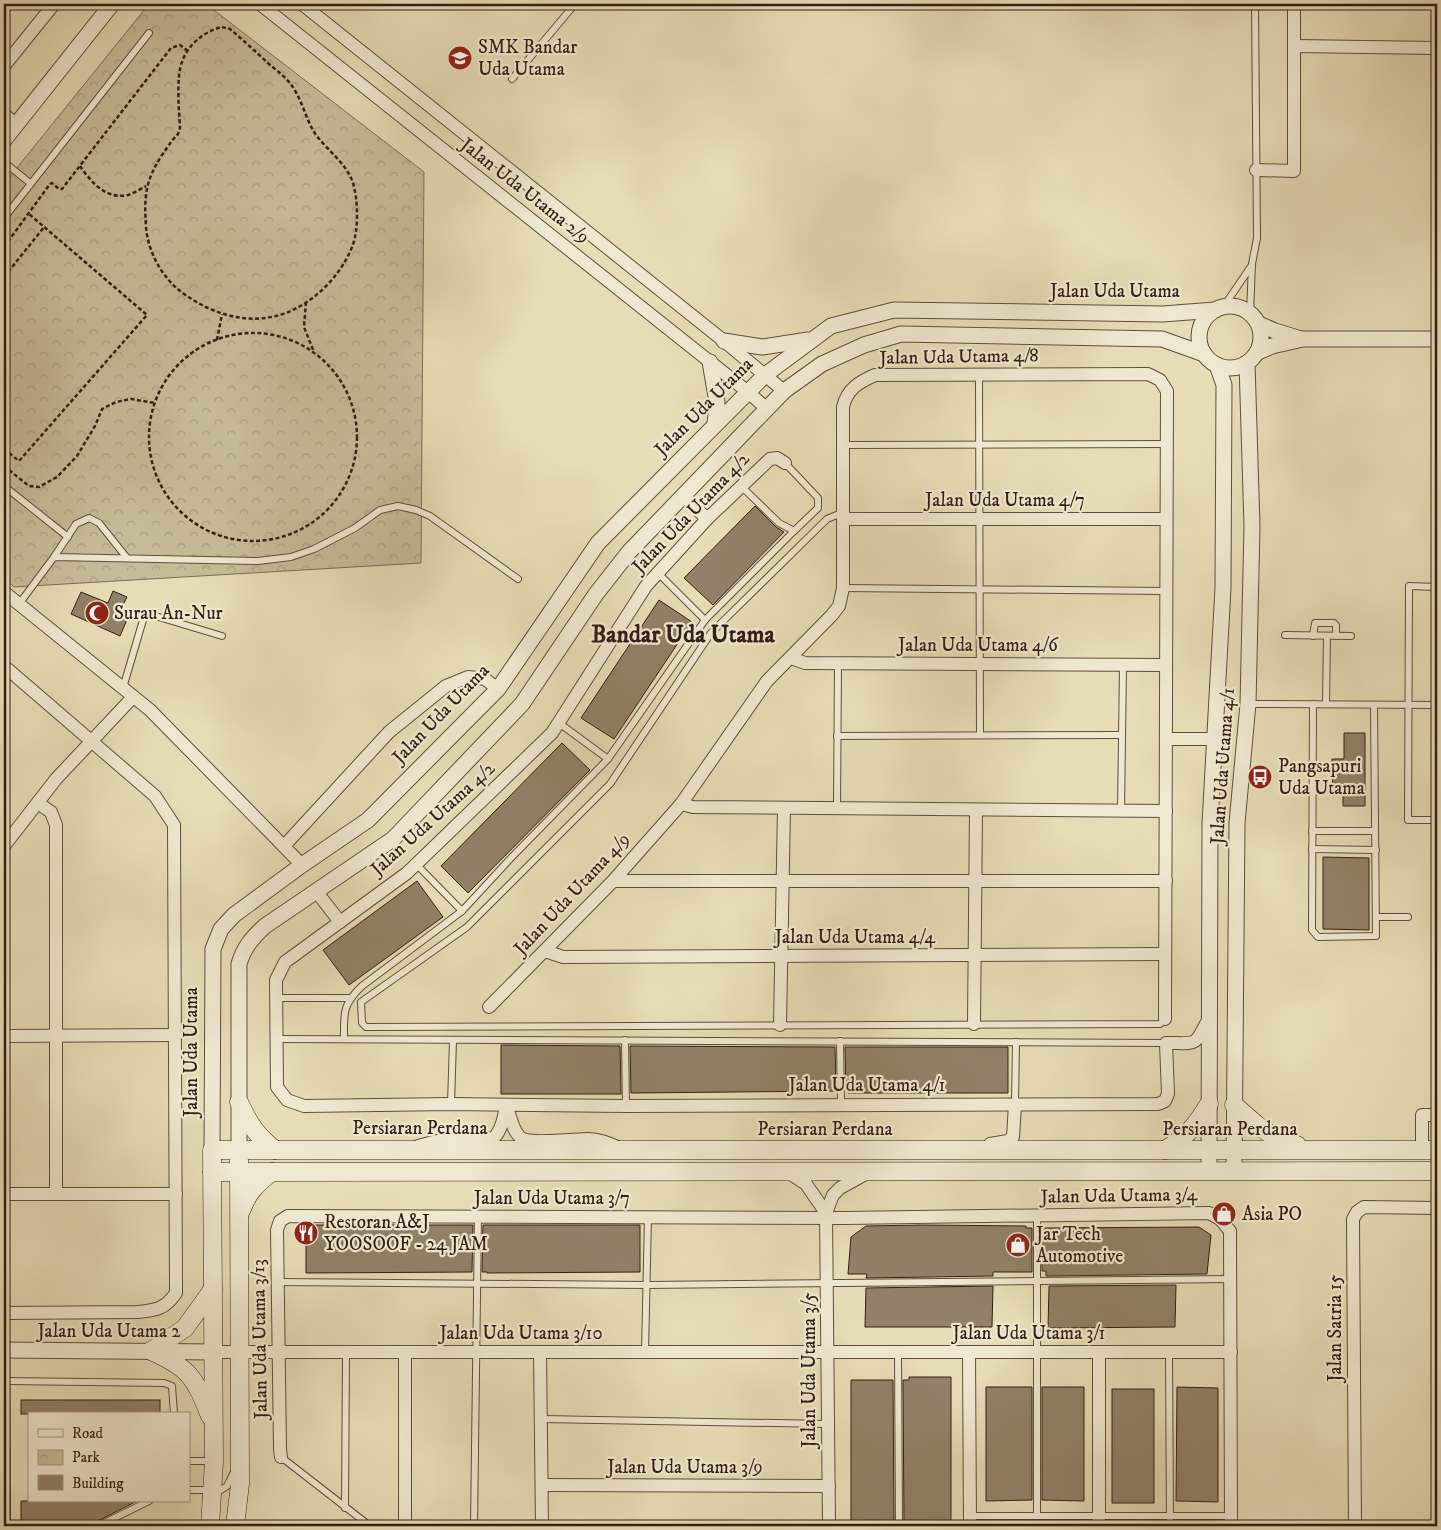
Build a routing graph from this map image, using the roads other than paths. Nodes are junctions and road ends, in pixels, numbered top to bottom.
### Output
1 (54, 4) edge
2 (112, 4) edge
3 (260, 4) edge
4 (302, 4) edge
5 (575, 4) edge
6 (1256, 4) edge
7 (1294, 4) edge
8 (149, 33) dead end
9 (1294, 46) junction
10 (1437, 48) edge
11 (4, 66) edge
12 (512, 79) dead end
13 (4, 114) edge
14 (16, 125) junction
15 (4, 140) edge
16 (4, 162) edge
17 (1256, 170) junction
18 (30, 183) junction
19 (4, 218) edge
20 (1252, 264) junction
21 (1220, 308) junction
22 (1254, 318) junction
23 (813, 338) junction
24 (1303, 339) junction
25 (1437, 340) edge
26 (724, 341) junction
27 (1204, 354) junction
28 (1252, 358) junction
29 (710, 362) junction
30 (1217, 365) junction
31 (765, 374) junction
32 (979, 375) junction
33 (784, 391) junction
34 (748, 392) junction
35 (766, 408) junction
36 (715, 424) junction
37 (979, 444) junction
38 (1167, 444) junction
39 (843, 445) junction
40 (785, 463) joint
41 (4, 486) edge
42 (741, 486) junction
43 (683, 495) junction
44 (844, 516) junction
45 (707, 519) junction
46 (979, 519) junction
47 (1166, 519) junction
48 (794, 531) junction
49 (68, 537) junction
50 (54, 557) junction
51 (128, 558) junction
52 (658, 573) junction
53 (518, 579) dead end
54 (1437, 586) edge
55 (842, 588) junction
56 (980, 590) junction
57 (1166, 591) junction
58 (4, 592) edge
59 (19, 604) junction
60 (705, 620) junction
61 (1285, 635) dead end
62 (222, 636) dead end
63 (1314, 636) junction
64 (1327, 636) junction
65 (1336, 636) junction
66 (1351, 636) dead end
67 (791, 658) junction
68 (838, 663) junction
69 (980, 664) junction
70 (1123, 665) junction
71 (1166, 665) junction
72 (4, 666) edge
73 (123, 688) junction
74 (498, 689) junction
75 (133, 696) junction
76 (1248, 704) junction
77 (1313, 704) junction
78 (1326, 704) junction
79 (1374, 705) junction
80 (1409, 705) junction
81 (1437, 705) edge
82 (559, 723) junction
83 (980, 735) junction
84 (1122, 735) junction
85 (837, 736) junction
86 (1166, 739) junction
87 (1215, 739) junction
88 (92, 742) junction
89 (608, 759) junction
90 (38, 803) junction
91 (681, 804) junction
92 (784, 808) junction
93 (836, 808) junction
94 (976, 810) junction
95 (1121, 811) junction
96 (1166, 811) junction
97 (1437, 820) edge
98 (1312, 831) junction
99 (1375, 831) junction
100 (4, 846) edge
101 (284, 846) junction
102 (1312, 849) junction
103 (1376, 850) junction
104 (416, 864) junction
105 (302, 865) junction
106 (612, 880) junction
107 (1166, 880) junction
108 (783, 881) junction
109 (975, 881) junction
110 (316, 892) junction
111 (462, 911) junction
112 (1376, 917) junction
113 (1408, 917) dead end
114 (340, 922) junction
115 (545, 951) junction
116 (1165, 954) junction
117 (974, 955) junction
118 (781, 956) junction
119 (276, 998) junction
120 (350, 998) junction
121 (489, 1007) dead end
122 (1209, 1018) junction
123 (1165, 1019) joint
124 (974, 1024) junction
125 (780, 1025) junction
126 (175, 1035) junction
127 (4, 1036) edge
128 (56, 1036) junction
129 (277, 1039) junction
130 (344, 1039) junction
131 (453, 1040) junction
132 (625, 1040) junction
133 (840, 1041) junction
134 (1016, 1042) junction
135 (1166, 1043) junction
136 (239, 1102) junction
137 (451, 1104) junction
138 (1209, 1104) junction
139 (506, 1105) junction
140 (841, 1105) junction
141 (1015, 1105) junction
142 (1234, 1105) junction
143 (626, 1106) junction
144 (1437, 1115) edge
145 (212, 1150) junction
146 (239, 1150) junction
147 (274, 1150) junction
148 (402, 1150) junction
149 (623, 1150) junction
150 (958, 1150) junction
151 (1164, 1150) junction
152 (1209, 1150) junction
153 (1234, 1150) junction
154 (1314, 1150) junction
155 (1429, 1150) edge
156 (786, 1171) junction
157 (871, 1171) junction
158 (1209, 1171) junction
159 (1234, 1171) junction
160 (1437, 1171) edge
161 (212, 1172) junction
162 (239, 1172) junction
163 (272, 1172) junction
164 (4, 1194) edge
165 (56, 1194) junction
166 (176, 1194) junction
167 (1437, 1208) edge
168 (239, 1216) junction
169 (826, 1216) junction
170 (1037, 1216) junction
171 (478, 1217) junction
172 (648, 1217) junction
173 (280, 1221) joint
174 (1231, 1279) junction
175 (1037, 1281) junction
176 (278, 1282) junction
177 (477, 1282) junction
178 (827, 1284) junction
179 (647, 1285) junction
180 (213, 1289) junction
181 (4, 1313) edge
182 (5, 1350) edge
183 (151, 1351) junction
184 (214, 1352) junction
185 (239, 1352) junction
186 (279, 1352) junction
187 (346, 1352) junction
188 (405, 1352) junction
189 (476, 1352) junction
190 (540, 1352) junction
191 (645, 1352) junction
192 (828, 1352) junction
193 (898, 1352) junction
194 (970, 1352) junction
195 (1037, 1352) junction
196 (1099, 1352) junction
197 (1168, 1352) junction
198 (1231, 1352) junction
199 (6, 1381) junction
200 (174, 1412) edge
201 (540, 1418) junction
202 (828, 1424) junction
203 (214, 1426) junction
204 (281, 1457) joint
205 (190, 1461) edge
206 (214, 1461) junction
207 (240, 1462) junction
208 (542, 1485) junction
209 (829, 1486) junction
210 (190, 1490) edge
211 (214, 1490) junction
212 (147, 1502) edge
213 (345, 1508) junction
214 (1037, 1516) junction
215 (1170, 1516) junction
216 (970, 1521) edge
217 (1099, 1521) edge
218 (1231, 1521) edge
219 (6, 1526) edge
220 (98, 1526) edge
221 (210, 1526) edge
222 (235, 1526) edge
223 (370, 1526) edge
224 (405, 1526) edge
225 (474, 1526) edge
226 (542, 1526) edge
227 (829, 1526) edge
228 (899, 1526) edge
229 (1170, 1526) edge
230 (1355, 1526) edge

1 - 11 street
2 - 14 street
3 - 29 street, Jalan Uda Utama 2/9
4 - 26 street, Jalan Uda Utama 2/9
5 - 12 lane
6 - 17 lane
7 - 9 street
8 - 18 lane
9 - 10 street
9 - 17 street
13 - 14 street
14 - 15 street
16 - 18 lane
17 - 20 lane
18 - 19 lane
20 - 21 lane
20 - 22 lane
21 - 22 street
21 - 23 street, Jalan Uda Utama
21 - 27 street
22 - 24 street
22 - 28 street
23 - 26 street
23 - 31 street, Jalan Uda Utama
24 - 25 street
24 - 28 street
26 - 31 street, Jalan Uda Utama 2/9
27 - 30 street
27 - 33 street
28 - 30 street
28 - 76 street, Jalan Uda Utama 4/1
29 - 34 street, Jalan Uda Utama 2/9
29 - 36 street
30 - 87 street, Jalan Uda Utama 4/1
31 - 33 street, Jalan Uda Utama 2/9
31 - 34 street, Jalan Uda Utama
32 - 37 lane
32 - 38 street, Jalan Uda Utama 4/8
32 - 39 street, Jalan Uda Utama 4/8
33 - 35 street
34 - 35 street, Jalan Uda Utama 2/9
34 - 36 street, Jalan Uda Utama
35 - 43 street
36 - 74 street, Jalan Uda Utama
37 - 38 lane
37 - 39 lane
37 - 46 lane
38 - 47 street
39 - 44 street, Jalan Uda Utama 4/8
40 - 42 street, Jalan Uda Utama 4/2
40 - 48 lane
41 - 49 lane
42 - 45 street, Jalan Uda Utama 4/2
42 - 48 lane
43 - 45 street
43 - 110 street
44 - 46 street, Jalan Uda Utama 4/7
44 - 55 street, Jalan Uda Utama 4/8
44 - 125 lane
45 - 52 street, Jalan Uda Utama 4/2
46 - 47 street, Jalan Uda Utama 4/7
46 - 56 lane
47 - 57 street
48 - 60 lane
49 - 50 lane
49 - 51 lane
50 - 51 lane
50 - 59 lane
51 - 53 lane
52 - 60 lane
52 - 82 street, Jalan Uda Utama 4/2
54 - 80 lane
55 - 56 lane
55 - 67 street, Jalan Uda Utama 4/8
56 - 57 lane
56 - 69 lane
57 - 71 street
58 - 59 street
59 - 73 street
60 - 89 lane
61 - 63 lane
62 - 73 lane
63 - 64 lane
63 - 65 lane
64 - 65 lane
64 - 78 lane
65 - 66 lane
67 - 68 street, Jalan Uda Utama 4/6
67 - 91 street, Jalan Uda Utama 4/9
68 - 69 street, Jalan Uda Utama 4/6
68 - 85 lane
69 - 70 street, Jalan Uda Utama 4/6
69 - 83 lane
70 - 71 street, Jalan Uda Utama 4/6
70 - 84 lane
71 - 86 street
72 - 88 street
73 - 75 street
74 - 101 street
74 - 105 street, Jalan Uda Utama
75 - 88 street
75 - 101 street
76 - 77 lane
76 - 142 street, Jalan Uda Utama 4/1
77 - 78 lane
77 - 98 lane
78 - 79 lane
79 - 80 lane
79 - 99 lane
80 - 81 lane
80 - 97 lane
82 - 89 lane
82 - 104 street, Jalan Uda Utama 4/2
83 - 84 lane
83 - 85 lane
84 - 95 lane
85 - 93 lane
86 - 87 street
86 - 96 street
87 - 122 street, Jalan Uda Utama 4/1
88 - 90 street
88 - 126 street
89 - 111 lane
90 - 100 street
90 - 128 street
91 - 92 street
91 - 106 street, Jalan Uda Utama 4/9
92 - 93 street
92 - 108 street
93 - 94 street
94 - 95 street
94 - 109 street
95 - 96 street
96 - 107 street
98 - 99 lane
98 - 102 lane
99 - 103 lane
101 - 105 street
102 - 103 lane
102 - 112 lane
103 - 112 lane
104 - 111 lane
104 - 114 street, Jalan Uda Utama 4/2
105 - 145 street, Jalan Uda Utama
106 - 108 street
106 - 115 street, Jalan Uda Utama 4/9
107 - 109 street
107 - 116 street
108 - 109 street
108 - 118 street
109 - 117 street
110 - 114 street
110 - 136 street
111 - 120 lane
112 - 113 lane
114 - 119 street, Jalan Uda Utama 4/2
115 - 118 street, Jalan Uda Utama 4/4
115 - 121 street, Jalan Uda Utama 4/9
116 - 117 street, Jalan Uda Utama 4/4
116 - 123 street
117 - 118 street, Jalan Uda Utama 4/4
117 - 124 street
118 - 125 street
119 - 120 lane
119 - 129 street, Jalan Uda Utama 4/2
120 - 130 lane
122 - 135 street, Jalan Uda Utama 4/1
122 - 138 street, Jalan Uda Utama 4/1
123 - 124 lane
124 - 125 lane
126 - 128 street
126 - 166 street
127 - 128 street
128 - 165 street
129 - 130 lane
129 - 137 street, Jalan Uda Utama 4/2
130 - 131 lane
131 - 132 lane
131 - 137 lane
132 - 133 lane
132 - 143 lane
133 - 134 lane
133 - 140 lane
134 - 135 lane
134 - 141 lane
135 - 141 street, Jalan Uda Utama 4/1
136 - 146 street
136 - 147 main road
137 - 139 street, Jalan Uda Utama 4/1
138 - 151 main road
138 - 152 street, Jalan Uda Utama 4/1
139 - 143 street, Jalan Uda Utama 4/1
139 - 148 street
139 - 149 street
140 - 141 street, Jalan Uda Utama 4/1
140 - 143 street, Jalan Uda Utama 4/1
141 - 150 street
142 - 153 street, Jalan Uda Utama 4/1
142 - 154 main road
144 - 155 street
145 - 146 main road, Persiaran Perdana
145 - 161 main road, Jalan Uda Utama
146 - 147 main road, Persiaran Perdana
146 - 162 main road
147 - 148 main road, Persiaran Perdana
148 - 149 main road, Persiaran Perdana
149 - 150 main road, Persiaran Perdana
150 - 151 main road, Persiaran Perdana
151 - 152 main road, Persiaran Perdana
152 - 153 main road, Persiaran Perdana
152 - 158 street, Jalan Uda Utama 4/1
153 - 154 main road, Persiaran Perdana
153 - 159 street, Jalan Uda Utama 4/1
154 - 155 main road, Persiaran Perdana
156 - 157 main road
156 - 163 main road
156 - 169 street
157 - 158 main road
157 - 169 street
158 - 159 main road
159 - 160 main road
161 - 162 main road
161 - 180 main road, Jalan Uda Utama
162 - 163 main road
162 - 168 main road
163 - 168 main road
164 - 165 street
165 - 166 street
166 - 181 street
167 - 230 street, Jalan Satria 15
168 - 185 main road
169 - 170 street, Jalan Uda Utama 3/4
169 - 172 street, Jalan Uda Utama 3/7
169 - 178 street, Jalan Uda Utama 3/5
170 - 174 street, Jalan Uda Utama 3/4
170 - 175 lane
171 - 172 street, Jalan Uda Utama 3/7
171 - 173 street, Jalan Uda Utama 3/7
171 - 177 lane
172 - 179 lane
173 - 176 street, Jalan Uda Utama 3/13
174 - 175 lane
174 - 198 street, Jalan Uda Utama 3/4
175 - 178 lane
175 - 195 lane
176 - 177 lane
176 - 186 street, Jalan Uda Utama 3/13
177 - 179 lane
177 - 189 lane
178 - 179 lane
178 - 192 street, Jalan Uda Utama 3/5
179 - 191 lane
180 - 183 main road
180 - 184 main road, Jalan Uda Utama
182 - 183 street, Jalan Uda Utama 2
182 - 199 lane
183 - 184 street, Jalan Uda Utama 2
183 - 203 main road
184 - 185 street, Jalan Uda Utama 3/10
184 - 203 main road, Jalan Uda Utama
185 - 186 street, Jalan Uda Utama 3/10
185 - 207 main road
186 - 187 street, Jalan Uda Utama 3/10
186 - 204 street, Jalan Uda Utama 3/13
187 - 188 street, Jalan Uda Utama 3/10
187 - 213 lane
188 - 189 street, Jalan Uda Utama 3/10
188 - 224 street
189 - 190 street, Jalan Uda Utama 3/10
189 - 225 lane
190 - 191 street, Jalan Uda Utama 3/10
190 - 201 street
191 - 192 street, Jalan Uda Utama 3/10
192 - 193 street, Jalan Uda Utama 3/1
192 - 202 street, Jalan Uda Utama 3/5
193 - 194 street, Jalan Uda Utama 3/1
193 - 228 lane
194 - 195 street, Jalan Uda Utama 3/1
194 - 216 street
195 - 196 street, Jalan Uda Utama 3/1
195 - 214 lane
196 - 197 street, Jalan Uda Utama 3/1
196 - 217 street
197 - 198 street, Jalan Uda Utama 3/1
197 - 215 lane
198 - 218 street, Jalan Uda Utama 3/4
199 - 200 lane
199 - 219 lane
201 - 202 lane
201 - 208 street
202 - 209 street, Jalan Uda Utama 3/5
203 - 206 main road, Jalan Uda Utama
204 - 213 lane
205 - 206 lane
206 - 211 main road, Jalan Uda Utama
207 - 211 lane
207 - 222 main road
208 - 209 street, Jalan Uda Utama 3/9
208 - 226 street
209 - 227 street, Jalan Uda Utama 3/5
210 - 211 lane
211 - 221 main road, Jalan Uda Utama
212 - 220 lane
213 - 223 lane
214 - 216 lane
214 - 217 lane
215 - 217 lane
215 - 218 lane
215 - 229 lane

